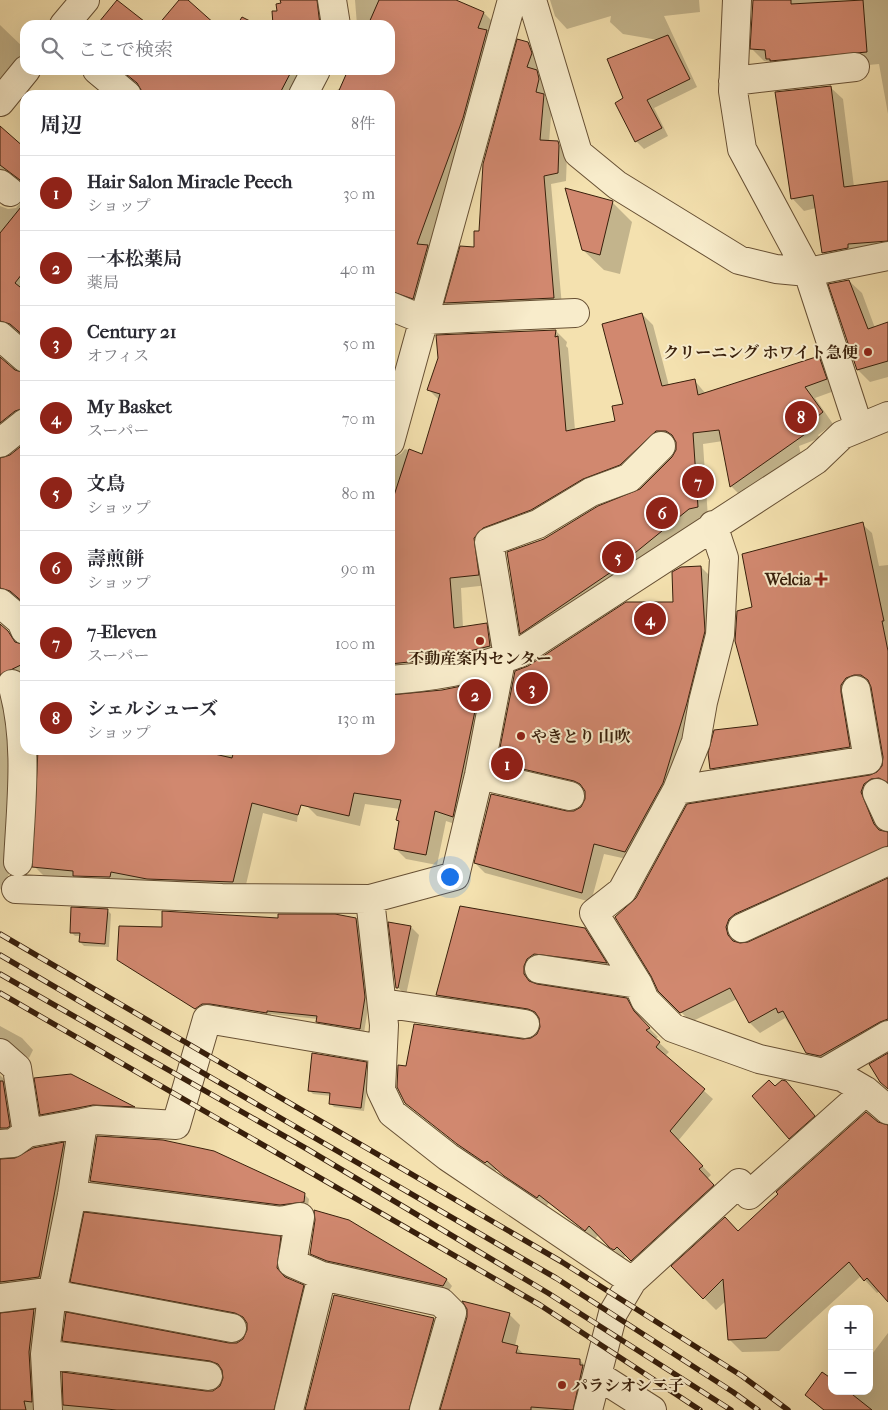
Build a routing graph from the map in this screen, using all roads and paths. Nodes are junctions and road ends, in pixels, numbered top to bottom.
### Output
1 (85, 0) edge
2 (332, 0) edge
3 (516, 0) edge
4 (737, 0) edge
5 (68, 20) edge
6 (335, 20) edge
7 (855, 67) dead end
8 (22, 75) edge
9 (103, 75) edge
10 (313, 75) edge
11 (733, 81) junction
12 (120, 90) edge
13 (306, 90) edge
14 (0, 102) edge
15 (888, 256) edge
16 (808, 272) junction
17 (395, 308) edge
18 (575, 313) dead end
19 (424, 320) junction
20 (0, 336) edge
21 (20, 354) edge
22 (888, 416) edge
23 (395, 424) edge
24 (20, 427) edge
25 (860, 428) junction
26 (0, 443) edge
27 (661, 446) dead end
28 (713, 525) junction
29 (0, 603) edge
30 (20, 621) edge
31 (505, 658) junction
32 (395, 680) edge
33 (12, 685) edge
34 (856, 690) dead end
35 (20, 722) edge
36 (22, 755) edge
37 (479, 775) junction
38 (677, 790) junction
39 (570, 796) dead end
40 (888, 861) edge
41 (18, 862) dead end
42 (16, 888) dead end
43 (370, 900) junction
44 (742, 928) dead end
45 (539, 969) dead end
46 (638, 984) junction
47 (382, 1003) junction
48 (524, 1024) dead end
49 (888, 1036) edge
50 (382, 1049) junction
51 (0, 1053) edge
52 (823, 1073) junction
53 (866, 1091) junction
54 (888, 1110) edge
55 (84, 1123) junction
56 (28, 1133) junction
57 (0, 1144) edge
58 (72, 1195) junction
59 (322, 1276) junction
60 (632, 1282) junction
61 (52, 1294) junction
62 (0, 1298) edge
63 (232, 1328) dead end
64 (44, 1354) junction
65 (597, 1375) junction
66 (208, 1376) dead end
67 (48, 1405) edge
68 (289, 1410) edge
69 (424, 1410) edge
70 (588, 1410) edge
71 (652, 1410) edge

1 - 5 street
2 - 6 street
3 - 16 street
3 - 19 street
4 - 11 street
7 - 11 street
8 - 14 street
9 - 12 street
10 - 13 street
11 - 16 street
15 - 16 street
16 - 25 street
17 - 19 street
18 - 19 street
19 - 23 street
20 - 21 street
22 - 25 street
24 - 26 street
25 - 28 street
27 - 31 street
28 - 31 street
28 - 38 street
29 - 30 street
31 - 32 street
31 - 37 street
33 - 35 street
34 - 38 street
36 - 41 street
37 - 39 street
37 - 43 street
38 - 46 street
40 - 44 street
42 - 43 street
43 - 47 street
45 - 46 street
46 - 52 street
47 - 48 street
47 - 50 street
49 - 52 street
50 - 55 street
50 - 60 street
51 - 56 street
52 - 53 street
53 - 54 street
53 - 60 street
55 - 56 street
55 - 58 street
56 - 57 street
58 - 59 street
58 - 61 street
59 - 68 street
59 - 69 street
60 - 65 street
61 - 62 street
61 - 63 street
61 - 64 street
64 - 66 street
64 - 67 street
65 - 70 street
65 - 71 street

